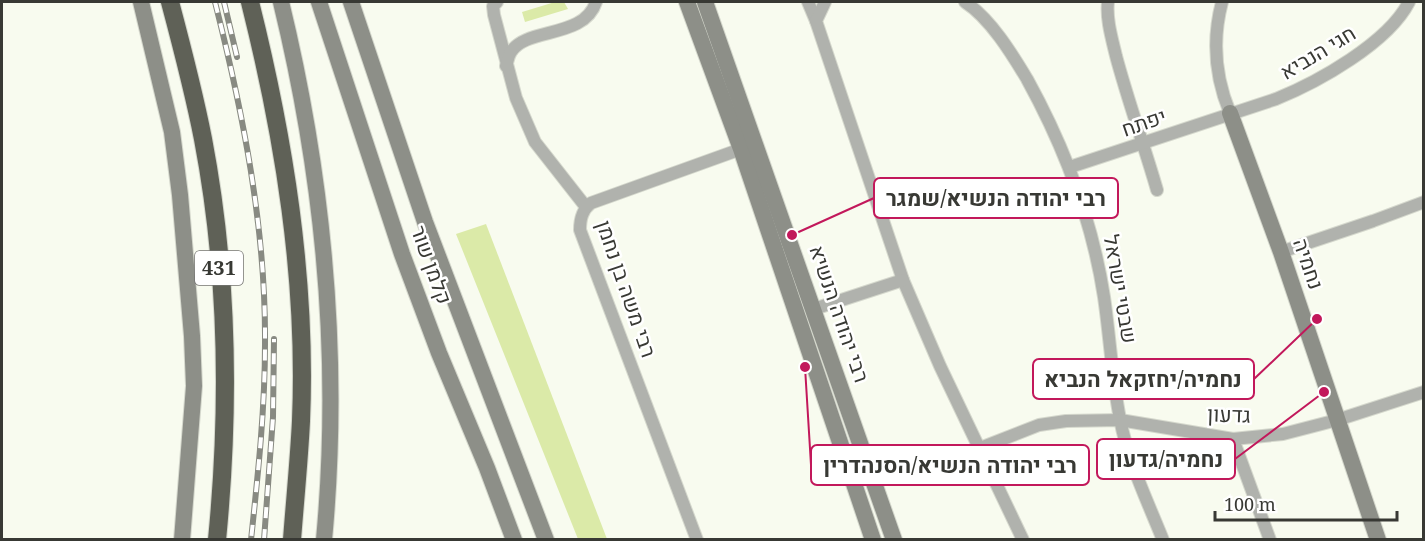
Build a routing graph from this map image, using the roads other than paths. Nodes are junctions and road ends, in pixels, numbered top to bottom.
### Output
1 (141, 2) edge
2 (170, 2) edge
3 (250, 2) edge
4 (281, 2) edge
5 (319, 2) edge
6 (351, 2) edge
7 (497, 2) edge
8 (596, 2) edge
9 (687, 2) edge
10 (705, 2) edge
11 (808, 2) edge
12 (825, 2) edge
13 (965, 2) edge
14 (1108, 2) edge
15 (1222, 2) edge
16 (1409, 2) edge
17 (816, 21) junction
18 (497, 33) junction
19 (519, 44) junction
20 (506, 66) junction
21 (1230, 114) junction
22 (752, 135) junction
23 (1144, 144) junction
24 (741, 149) junction
25 (759, 155) junction
26 (1070, 167) junction
27 (1157, 190) dead end
28 (1424, 202) edge
29 (586, 207) junction
30 (1281, 252) junction
31 (903, 280) junction
32 (814, 309) junction
33 (1424, 392) edge
34 (1120, 420) junction
35 (1337, 420) junction
36 (1233, 439) junction
37 (980, 448) junction
38 (182, 540) edge
39 (217, 540) edge
40 (292, 540) edge
41 (324, 540) edge
42 (514, 540) edge
43 (546, 540) edge
44 (697, 540) edge
45 (873, 540) edge
46 (894, 540) edge
47 (1023, 540) edge
48 (1163, 540) edge
49 (1270, 540) edge
50 (1378, 540) edge

1 - 38 main road
2 - 39 highway, 431
3 - 40 highway
4 - 41 main road
5 - 42 main road, קלמן שור
6 - 43 main road, קלמן שור
7 - 18 street
8 - 19 street
9 - 24 main road, רבי יהודה הנשיא
10 - 22 main road, רבי יהודה הנשיא
11 - 17 street
12 - 17 street
13 - 26 street, שבטי ישראל
14 - 23 street
15 - 21 street, נחמיה
16 - 21 street, חגי הנביא
17 - 31 street
18 - 19 street
18 - 20 street
19 - 20 street
20 - 29 street
21 - 23 street, יפתח
21 - 30 main road, נחמיה
22 - 24 street
22 - 25 main road, רבי יהודה הנשיא
23 - 26 street, יפתח
23 - 27 street
24 - 25 street
24 - 29 street, רבי משה בן נחמן
24 - 45 main road, רבי יהודה הנשיא
25 - 32 main road, רבי יהודה הנשיא
26 - 34 street, שבטי ישראל
28 - 30 street
29 - 44 street, רבי משה בן נחמן
30 - 35 main road, נחמיה
31 - 32 street
31 - 37 street
32 - 46 main road, רבי יהודה הנשיא
33 - 35 street, גדעון
34 - 36 street, גדעון
34 - 37 street, גדעון
34 - 48 street, שבטי ישראל
35 - 36 street, גדעון
35 - 50 main road, נחמיה
36 - 49 street
37 - 47 street

